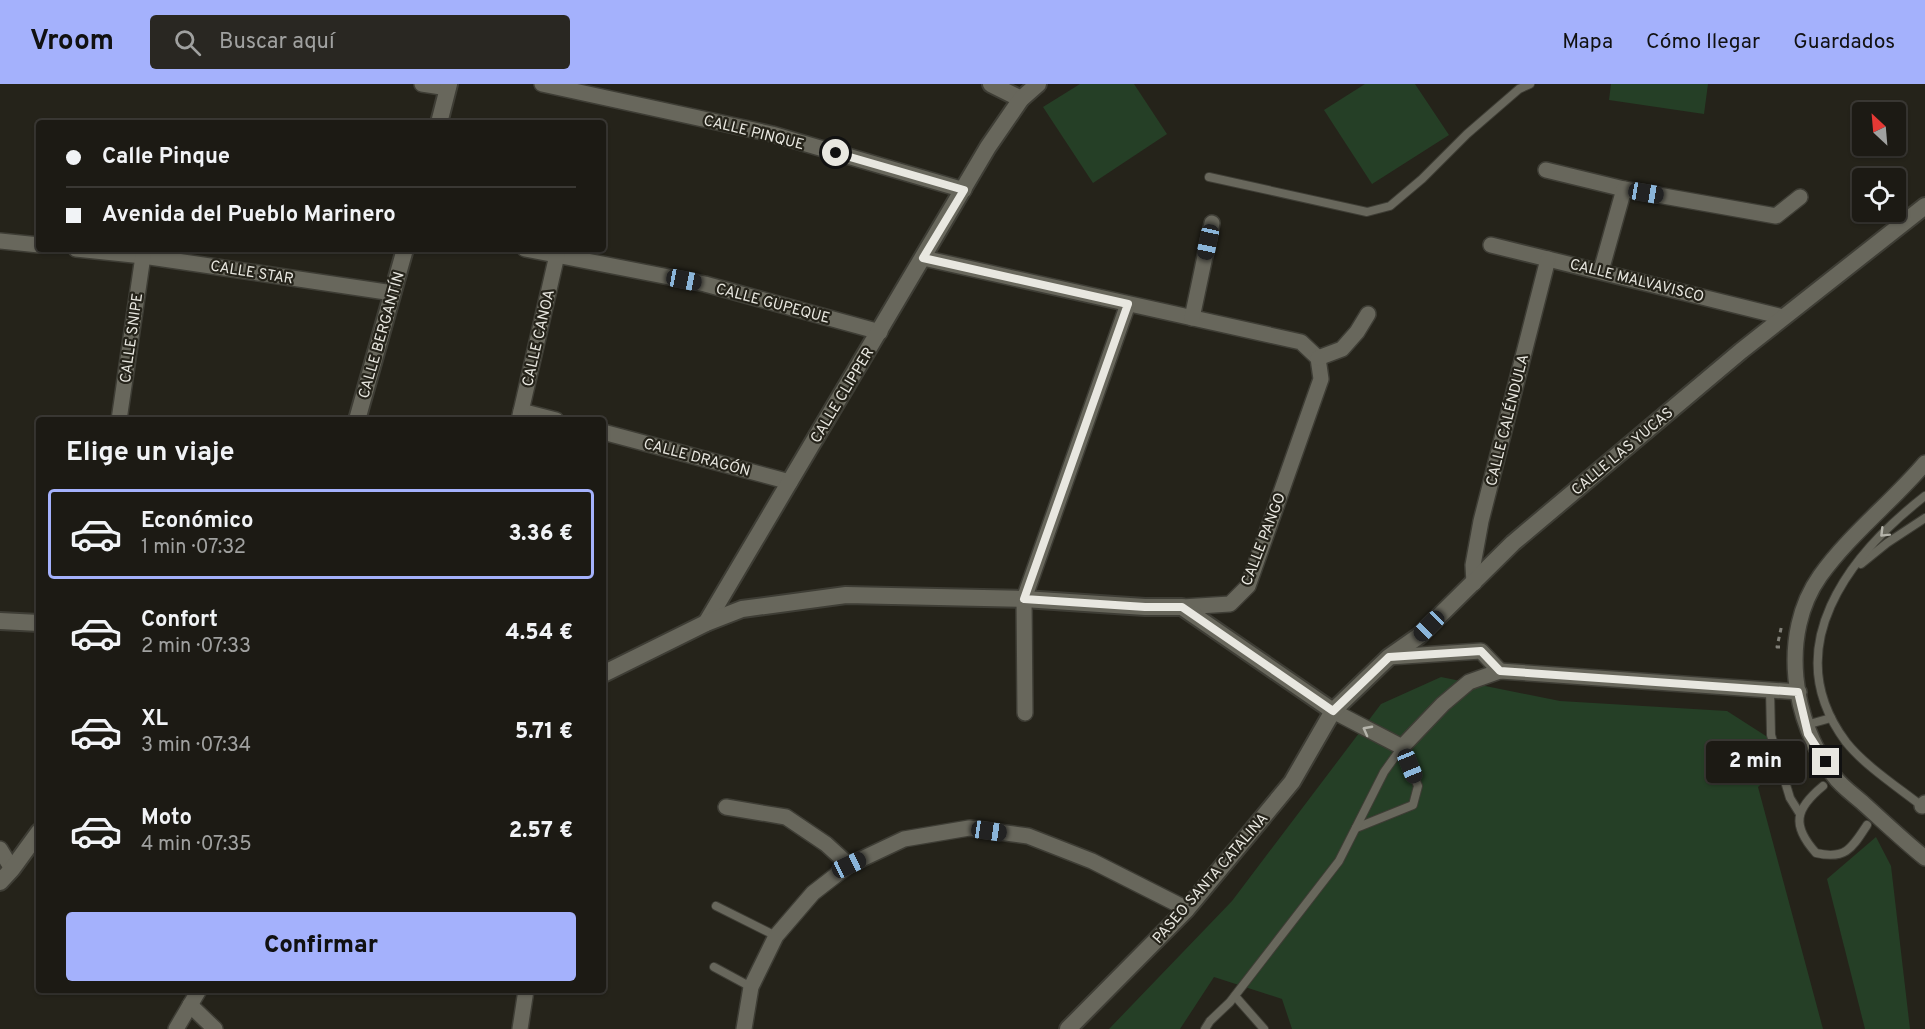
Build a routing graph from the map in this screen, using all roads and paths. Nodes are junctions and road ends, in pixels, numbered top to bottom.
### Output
1 (422, 84) edge
2 (542, 84) edge
3 (991, 84) edge
4 (1038, 84) edge
5 (1530, 84) edge
6 (448, 86) edge
7 (1021, 99) junction
8 (439, 120) edge
9 (1546, 170) dead end
10 (1209, 177) dead end
11 (1624, 189) junction
12 (964, 190) junction
13 (1800, 197) dead end
14 (1925, 206) edge
15 (1212, 223) dead end
16 (0, 241) edge
17 (36, 245) edge
18 (1491, 245) dead end
19 (105, 252) edge
20 (404, 252) edge
21 (541, 252) edge
22 (557, 255) junction
23 (143, 256) junction
24 (923, 258) junction
25 (1548, 259) junction
26 (1601, 271) junction
27 (393, 293) junction
28 (1128, 304) junction
29 (1368, 314) dead end
30 (1783, 316) junction
31 (1192, 318) junction
32 (880, 332) junction
33 (1318, 358) junction
34 (520, 415) edge
35 (119, 417) edge
36 (358, 417) edge
37 (606, 433) edge
38 (1925, 463) edge
39 (1919, 473) edge
40 (790, 482) junction
41 (1925, 496) edge
42 (1925, 518) edge
43 (1848, 575) junction
44 (1474, 583) junction
45 (1024, 599) junction
46 (1182, 607) junction
47 (0, 621) edge
48 (36, 623) edge
49 (706, 623) junction
50 (1389, 657) junction
51 (1500, 671) junction
52 (606, 673) edge
53 (1770, 690) junction
54 (1798, 692) junction
55 (1333, 711) junction
56 (1025, 713) dead end
57 (1831, 718) junction
58 (1806, 725) junction
59 (1402, 747) junction
60 (1823, 786) dead end
61 (1924, 806) edge
62 (726, 807) dead end
63 (1800, 814) junction
64 (1867, 825) dead end
65 (1356, 828) junction
66 (36, 836) edge
67 (0, 849) edge
68 (1925, 858) edge
69 (849, 865) junction
70 (12, 869) junction
71 (0, 882) edge
72 (716, 906) dead end
73 (1187, 909) junction
74 (776, 936) junction
75 (714, 967) dead end
76 (751, 987) junction
77 (197, 993) edge
78 (526, 993) edge
79 (1234, 996) junction
80 (190, 1005) junction
81 (176, 1029) edge
82 (215, 1029) edge
83 (520, 1029) edge
84 (744, 1029) edge
85 (1068, 1029) edge
86 (1205, 1029) edge
87 (1263, 1029) edge

1 - 6 street
2 - 12 street, CALLE PINQUE
3 - 7 street
4 - 7 street, CALLE CLIPPER
5 - 10 lane
6 - 8 street
7 - 12 street, CALLE CLIPPER
9 - 11 street
11 - 13 street
11 - 26 street
12 - 24 street, CALLE CLIPPER
14 - 30 street, CALLE LAS YUCAS
15 - 31 street
16 - 17 street
18 - 25 street, CALLE MALVAVISCO
19 - 23 street, CALLE STAR
20 - 27 street, CALLE BERGANTÍN
21 - 22 street, CALLE GUPEQUE
22 - 32 street, CALLE GUPEQUE
22 - 34 street, CALLE CANOA
23 - 27 street, CALLE STAR
23 - 35 street, CALLE SNIPE
24 - 28 street
24 - 32 street, CALLE CLIPPER
25 - 26 street, CALLE MALVAVISCO
25 - 44 street, CALLE CALÉNDULA
26 - 30 street, CALLE MALVAVISCO
27 - 36 street, CALLE BERGANTÍN
28 - 31 street
28 - 45 street
29 - 33 street
30 - 44 street, CALLE LAS YUCAS
31 - 33 street
32 - 40 street, CALLE CLIPPER
33 - 46 street, CALLE PANGO
37 - 40 street, CALLE DRAGÓN
38 - 39 street
39 - 54 street
40 - 49 street, CALLE CLIPPER
41 -> 43 lane
42 - 43 lane
43 - 57 lane
44 - 50 street, CALLE LAS YUCAS
45 - 46 street, CALLE PANGO
45 - 49 street, CALLE PANGO
45 - 56 street
46 - 55 street
47 - 48 street
49 - 52 street
50 - 51 street
50 - 55 street, CALLE LAS YUCAS
51 - 53 street
51 - 59 street
53 - 54 street
53 - 63 lane
54 - 58 street
59 -> 55 street
55 - 73 street, PASEO SANTA CATALINA
57 - 58 lane
57 - 61 lane
58 - 68 street
59 - 65 lane
59 - 65 lane
60 - 63 lane
62 - 69 street
63 - 64 lane
65 - 79 lane
66 - 70 street
67 - 70 street
69 - 73 street
69 - 74 street
70 - 71 street
72 - 74 lane
73 - 85 street, PASEO SANTA CATALINA
74 - 76 street
75 - 76 lane
76 - 84 street
77 - 80 street
78 - 83 street
79 - 86 lane
79 - 87 lane
80 - 81 street
80 - 82 street

